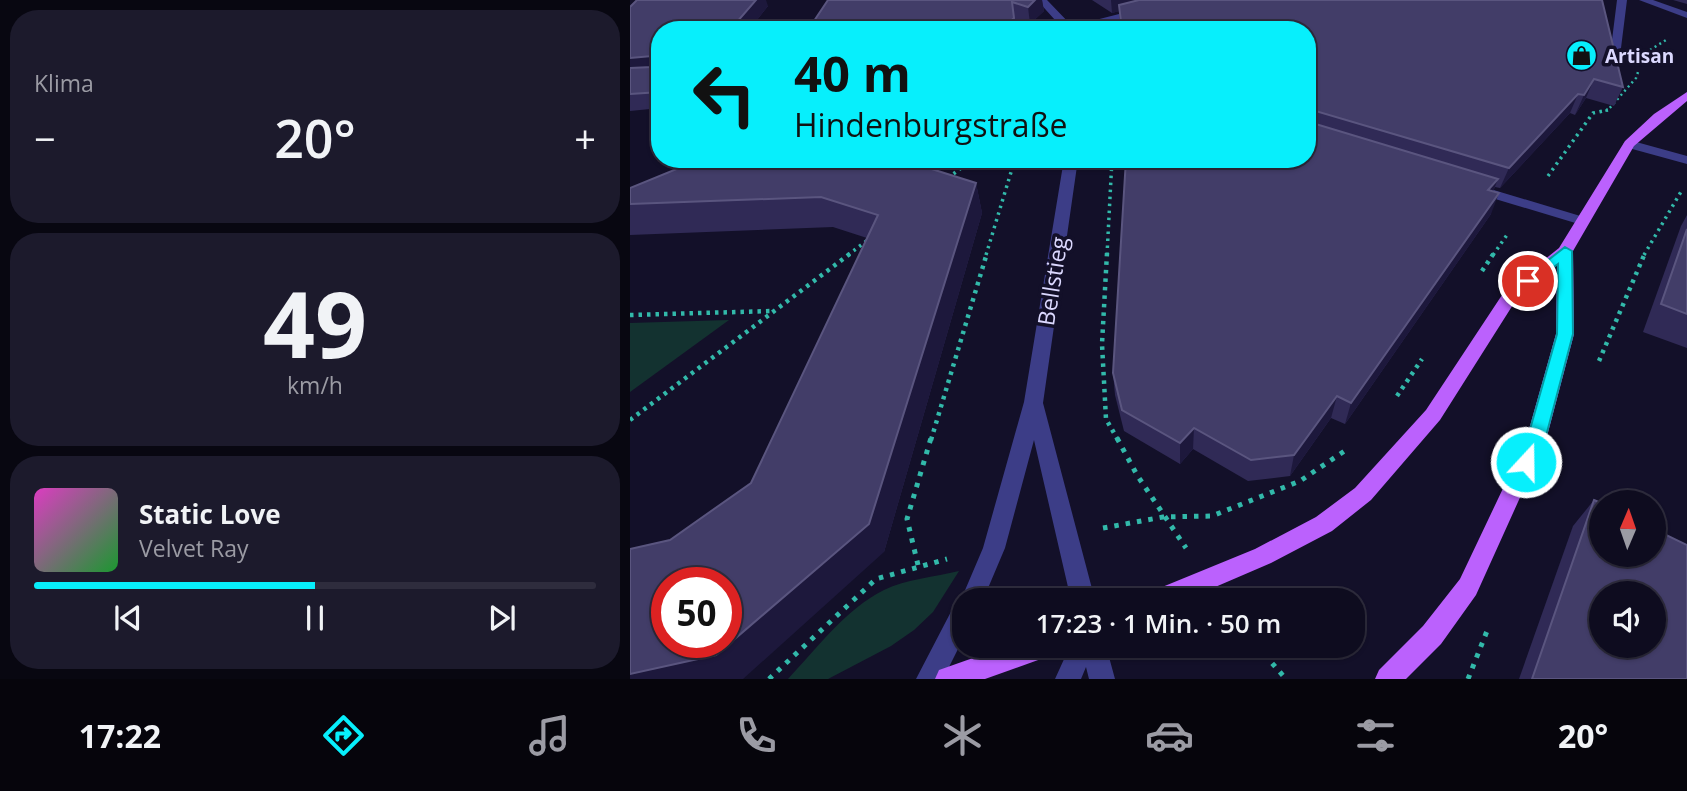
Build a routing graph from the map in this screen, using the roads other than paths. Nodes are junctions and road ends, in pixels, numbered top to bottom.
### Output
1 (1042, 0) edge
2 (1185, 0) edge
3 (1622, 0) edge
4 (1644, 0) edge
5 (1687, 15) edge
6 (1062, 21) edge
7 (1104, 21) edge
8 (1616, 48) edge
9 (1687, 95) edge
10 (1629, 144) junction
11 (1687, 160) edge
12 (1070, 168) edge
13 (1462, 184) edge
14 (1582, 221) junction
15 (1565, 251) junction
16 (1034, 402) junction
17 (977, 588) edge
18 (1080, 588) edge
19 (1186, 588) edge
20 (952, 635) edge
21 (1008, 658) edge
22 (1078, 658) edge
23 (1097, 658) edge
24 (929, 679) edge
25 (948, 679) edge
26 (1068, 679) edge
27 (1102, 679) edge
28 (1388, 679) edge

1 - 6 street
2 - 7 street
3 - 8 street
4 - 5 street
9 - 10 main road
10 - 11 street
10 - 14 main road
12 - 16 street, Bellstieg
13 - 14 street
14 - 15 main road
15 - 19 main road
15 - 28 main road
16 - 17 street, Bellstieg
16 - 18 street, Bellstieg
20 - 24 street
21 - 25 main road
22 - 26 street
23 - 27 street

